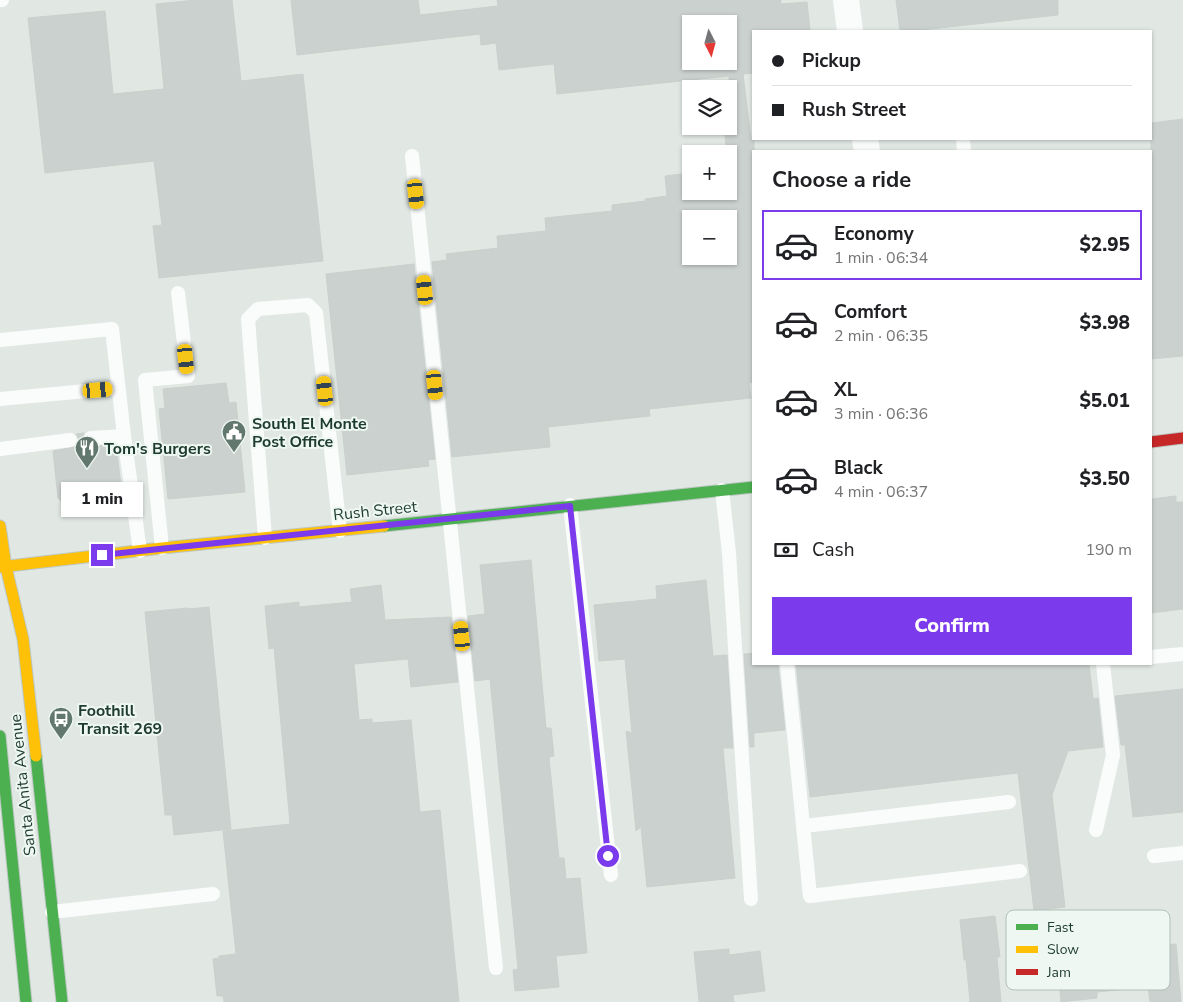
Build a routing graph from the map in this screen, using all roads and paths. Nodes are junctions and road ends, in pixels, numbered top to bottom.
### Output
1 (846, 0) edge
2 (850, 30) edge
3 (412, 156) dead end
4 (178, 293) dead end
5 (0, 340) edge
6 (118, 388) junction
7 (0, 399) edge
8 (124, 436) junction
9 (91, 438) dead end
10 (1183, 438) edge
11 (70, 440) dead end
12 (1152, 442) edge
13 (0, 449) edge
14 (752, 487) edge
15 (722, 490) junction
16 (570, 506) junction
17 (449, 519) junction
18 (0, 526) edge
19 (340, 530) junction
20 (266, 538) junction
21 (162, 548) junction
22 (140, 551) junction
23 (3, 567) edge
24 (0, 594) edge
25 (1183, 654) edge
26 (1152, 657) edge
27 (787, 665) edge
28 (1104, 665) edge
29 (0, 736) edge
30 (2, 777) edge
31 (1009, 802) dead end
32 (804, 826) junction
33 (1096, 830) dead end
34 (1183, 853) edge
35 (1154, 856) dead end
36 (1020, 871) dead end
37 (610, 875) dead end
38 (213, 894) dead end
39 (751, 899) dead end
40 (52, 912) junction
41 (496, 968) dead end
42 (26, 1002) edge
43 (62, 1002) edge

1 - 2 street
3 - 17 lane
4 - 21 lane
5 - 6 lane
6 - 7 lane
6 - 8 lane
8 - 9 lane
8 - 22 lane
10 - 12 street
11 - 13 lane
14 - 15 street, Rush Street
15 - 16 street, Rush Street
15 - 39 lane
16 - 17 street, Rush Street
16 - 37 lane
17 - 19 street, Rush Street
17 - 41 lane
18 - 23 street, Santa Anita Avenue
19 - 20 street, Rush Street
19 - 20 lane
20 - 21 street, Rush Street
21 - 22 street, Rush Street
22 - 23 street, Rush Street
23 - 24 street, Santa Anita Avenue
23 - 40 street, Santa Anita Avenue
25 - 26 lane
27 - 32 lane
28 - 33 lane
29 - 30 street, Santa Anita Avenue
30 - 42 street, Santa Anita Avenue
31 - 32 lane
32 - 36 lane
34 - 35 lane
38 - 40 lane
40 - 43 street, Santa Anita Avenue

